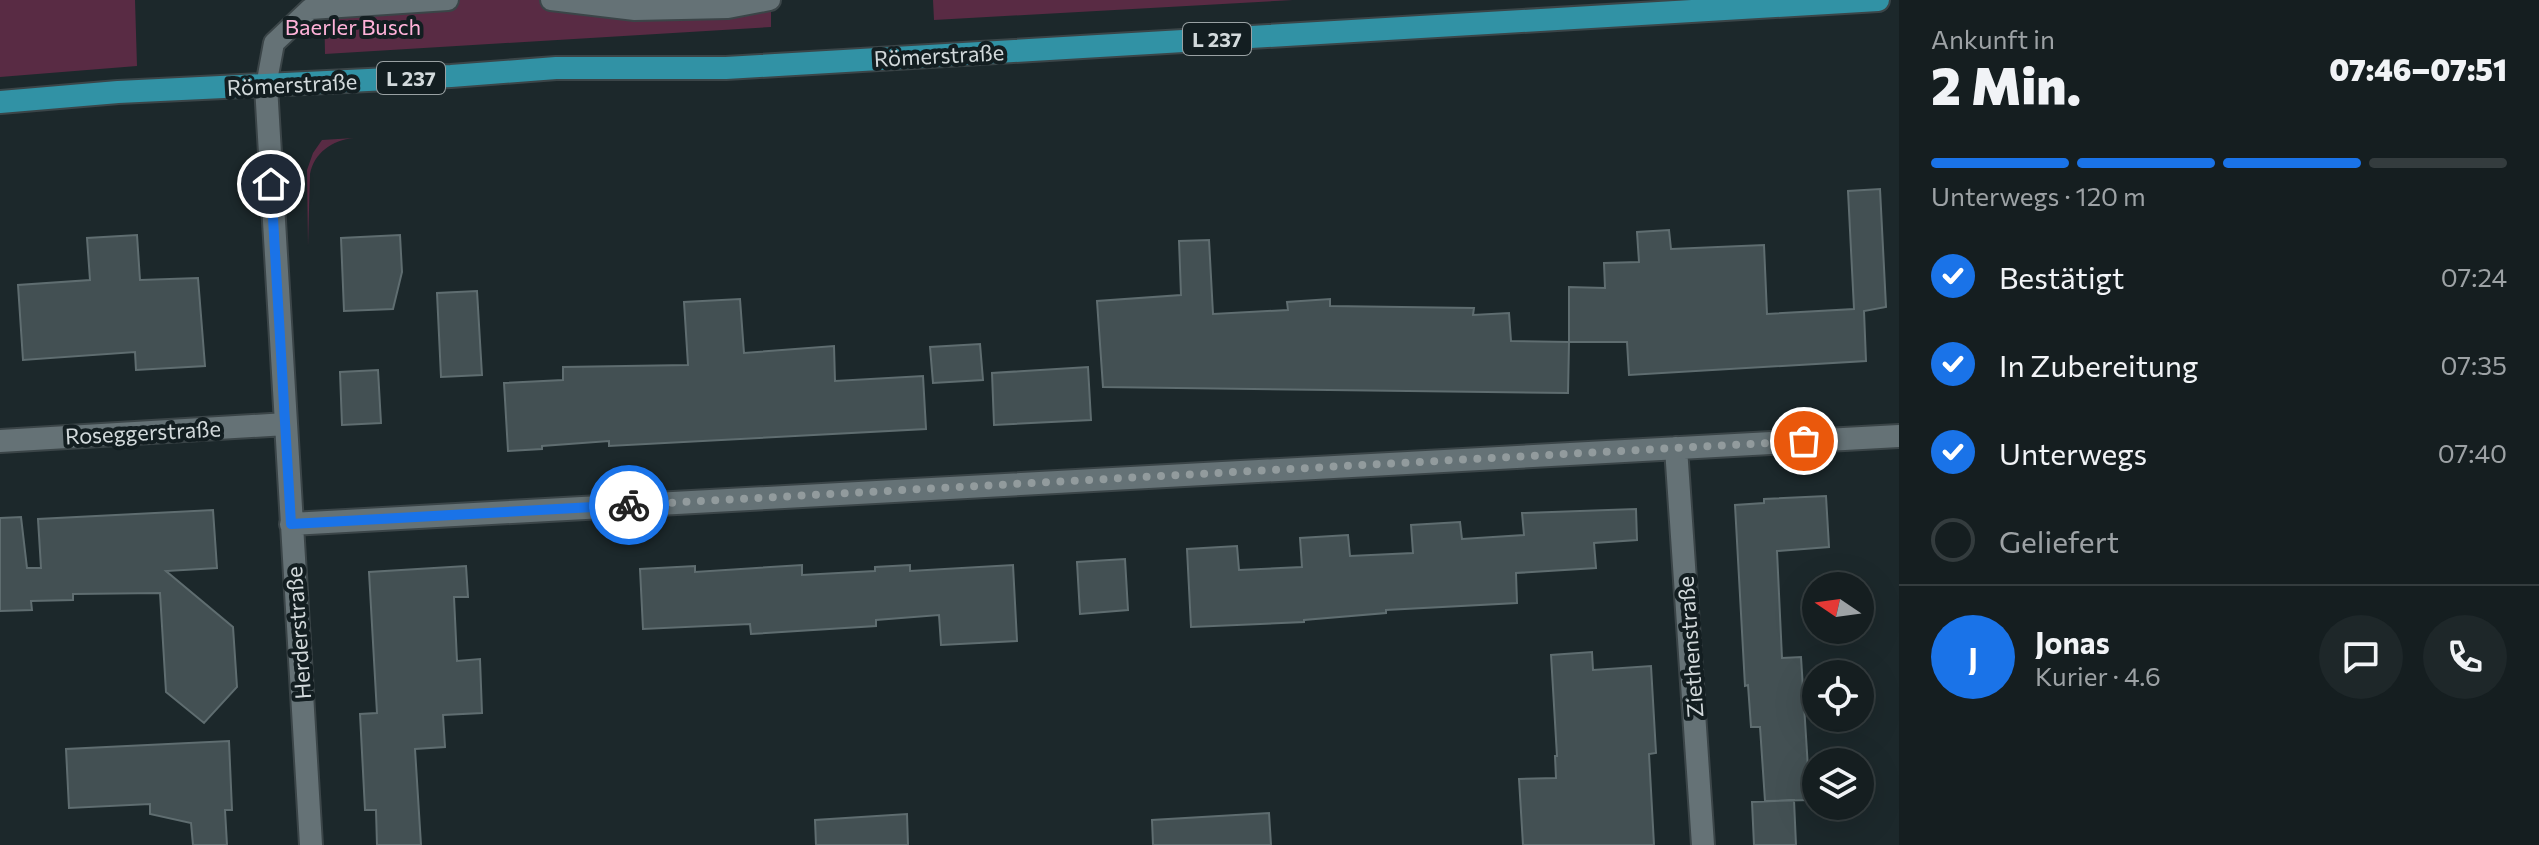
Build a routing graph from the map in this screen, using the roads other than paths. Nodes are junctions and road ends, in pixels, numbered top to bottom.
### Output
1 (448, 0) edge
2 (551, 0) edge
3 (770, 0) edge
4 (1878, 0) edge
5 (266, 86) junction
6 (0, 102) edge
7 (286, 424) junction
8 (1899, 436) edge
9 (0, 441) edge
10 (1676, 448) junction
11 (291, 524) junction
12 (311, 845) edge
13 (1703, 845) edge

1 - 5 lane
2 - 3 lane
4 - 5 main road, Römerstraße / L 237
5 - 6 main road, Römerstraße / L 237
5 - 7 street, Herderstraße
7 - 9 street, Roseggerstraße
7 - 11 street, Herderstraße
8 - 10 street
10 - 11 street
10 - 13 street, Ziethenstraße
11 - 12 street, Herderstraße

